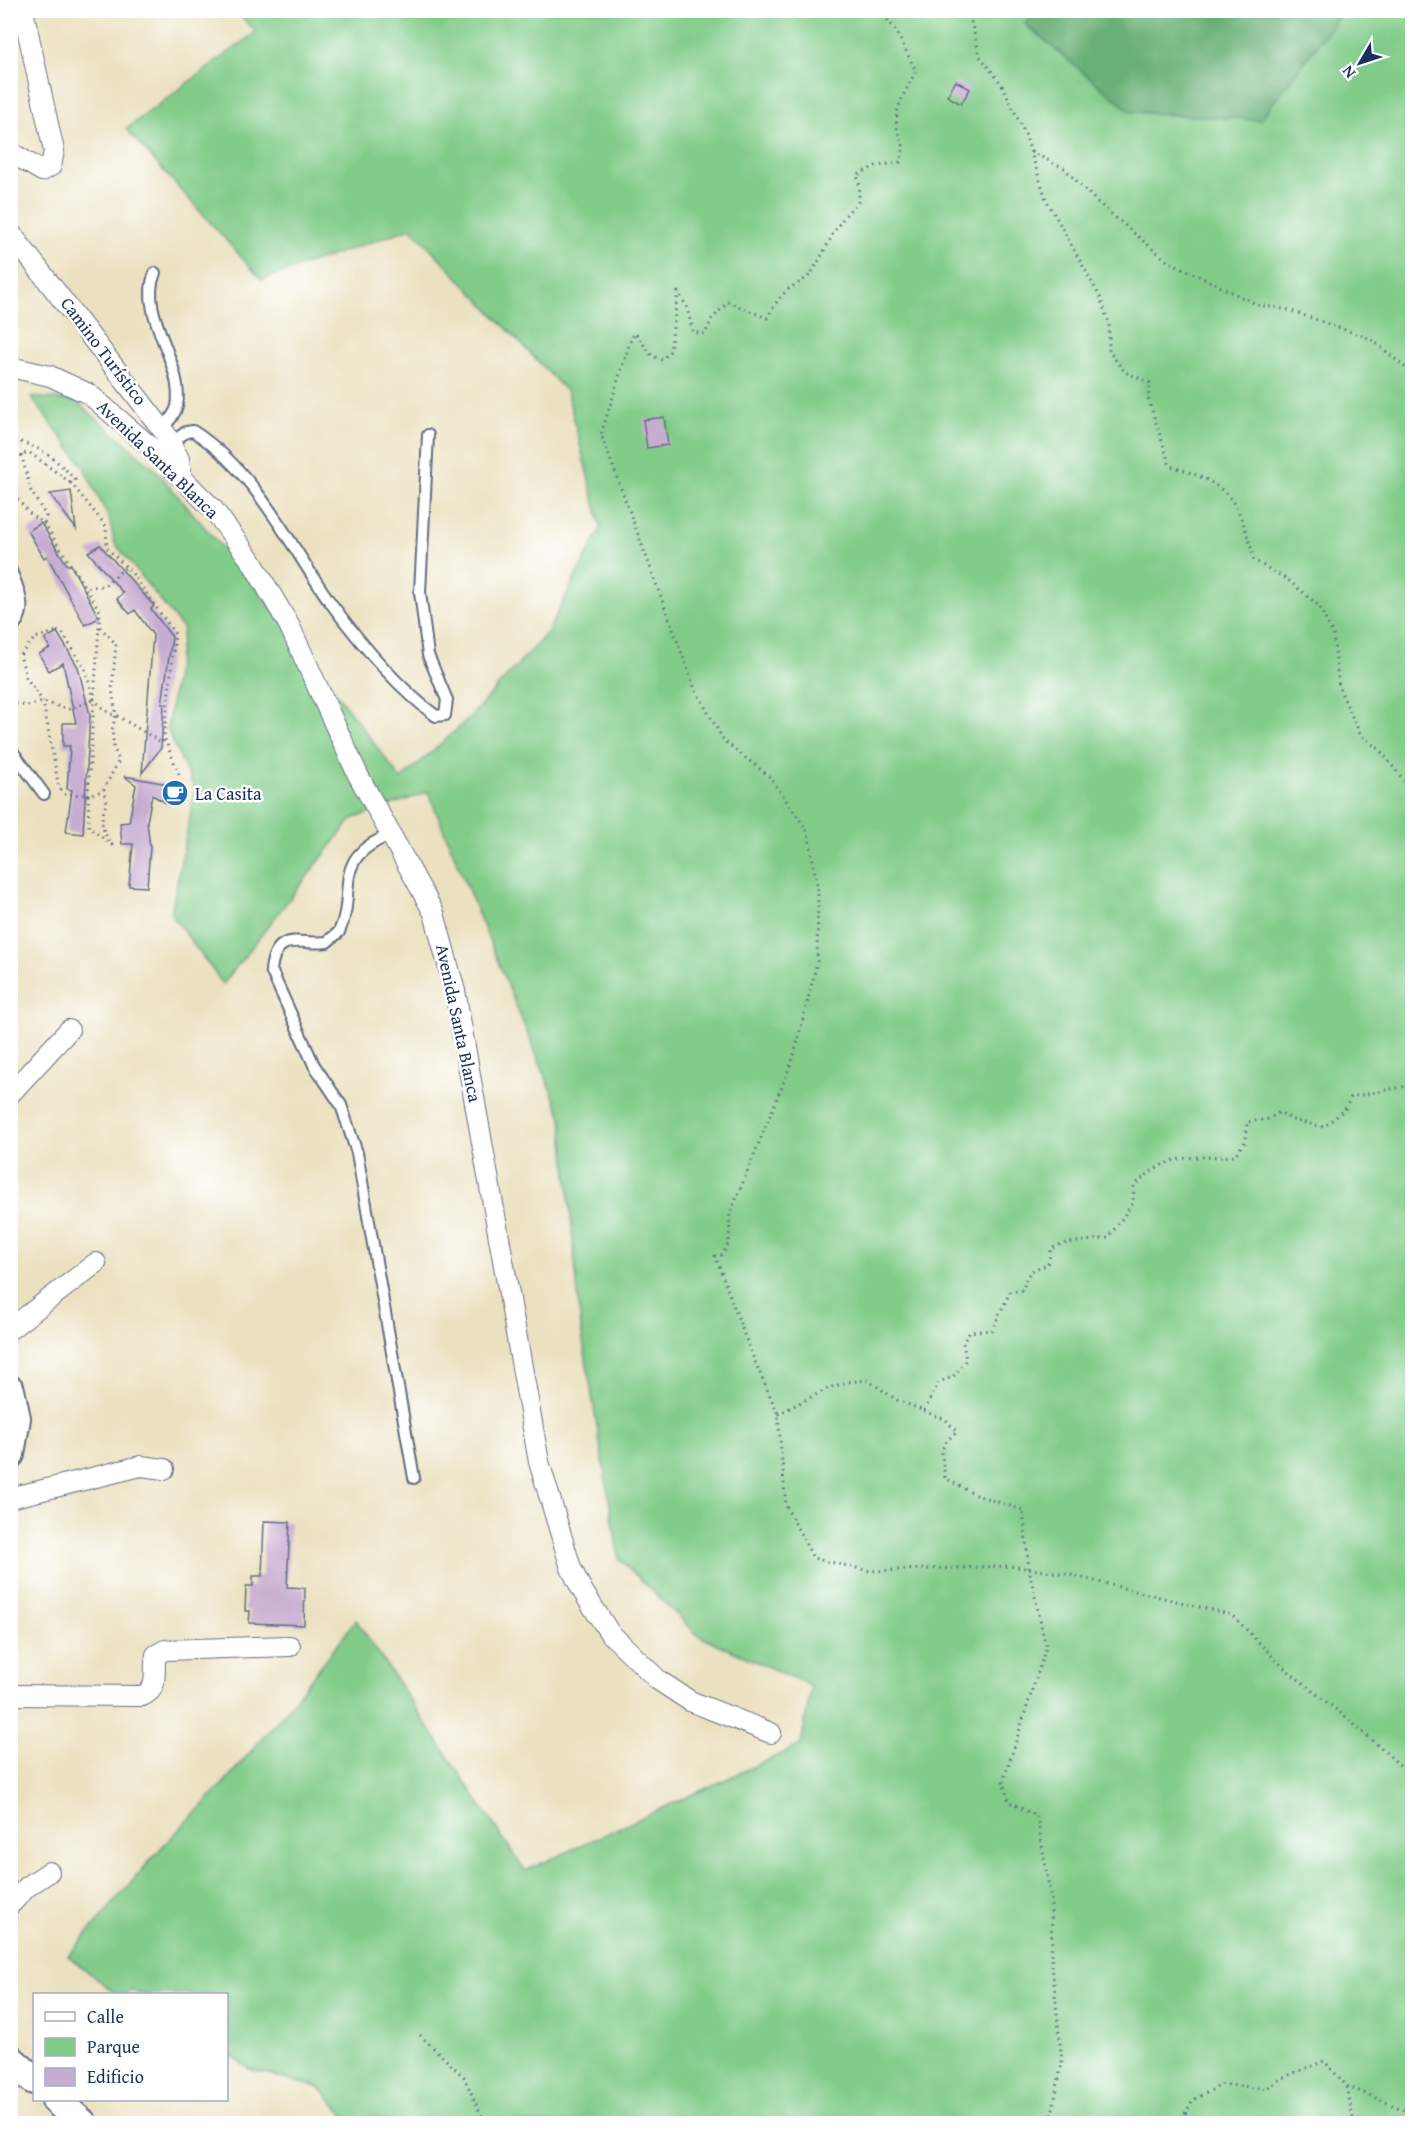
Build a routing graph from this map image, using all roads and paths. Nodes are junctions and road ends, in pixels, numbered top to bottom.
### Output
1 (23, 10) edge
2 (880, 10) edge
3 (968, 10) edge
4 (10, 152) edge
5 (1031, 152) junction
6 (10, 232) edge
7 (155, 273) dead end
8 (10, 367) edge
9 (1413, 373) edge
10 (428, 435) dead end
11 (167, 436) junction
12 (10, 444) edge
13 (182, 478) junction
14 (71, 483) junction
15 (10, 490) edge
16 (44, 523) junction
17 (126, 567) junction
18 (10, 568) edge
19 (88, 587) junction
20 (99, 625) junction
21 (10, 629) edge
22 (94, 700) junction
23 (43, 702) junction
24 (10, 704) edge
25 (116, 715) junction
26 (164, 737) junction
27 (10, 748) edge
28 (179, 774) dead end
29 (103, 791) junction
30 (44, 794) dead end
31 (88, 795) junction
32 (1413, 831) edge
33 (390, 835) junction
34 (1413, 893) edge
35 (1413, 963) edge
36 (69, 1030) dead end
37 (1413, 1085) edge
38 (10, 1094) edge
39 (96, 1263) dead end
40 (10, 1329) edge
41 (10, 1390) edge
42 (924, 1411) junction
43 (778, 1414) junction
44 (10, 1454) edge
45 (164, 1469) dead end
46 (414, 1478) dead end
47 (10, 1498) edge
48 (1029, 1569) junction
49 (290, 1646) dead end
50 (10, 1695) edge
51 (771, 1733) dead end
52 (1413, 1776) edge
53 (50, 1872) dead end
54 (10, 1905) edge
55 (420, 2035) dead end
56 (10, 2060) edge
57 (33, 2079) edge
58 (1347, 2086) junction
59 (57, 2101) edge
60 (1413, 2113) edge
61 (83, 2124) edge
62 (485, 2124) edge
63 (1050, 2124) edge
64 (1179, 2124) edge
65 (1354, 2124) edge

1 - 4 street
2 - 43 path
3 - 5 path
5 - 9 path
5 - 32 path
6 - 11 street, Camino Turístico
7 - 11 lane
8 - 13 street, Avenida Santa Blanca
10 - 11 lane
11 - 13 street, Camino Turístico
12 - 14 path
13 - 33 street, Avenida Santa Blanca
14 - 16 path
14 - 17 path
15 - 16 path
16 - 19 path
17 - 19 path
17 - 26 path
18 - 21 lane
19 - 20 path
20 - 22 path
20 - 25 path
22 - 23 path
22 - 23 path
22 - 25 path
22 - 31 path
23 - 24 path
23 - 31 path
25 - 26 path
25 - 29 path
26 - 28 path
27 - 30 lane
29 - 31 path
29 - 31 path
33 - 46 lane
33 - 51 street, Avenida Santa Blanca
34 - 35 path
36 - 38 street
37 - 42 path
39 - 40 street
41 - 44 main road
42 - 43 path
42 - 48 path
43 - 48 path
45 - 47 street
48 - 52 path
48 - 63 path
49 - 50 street
53 - 54 street
55 - 62 path
56 - 57 main road
58 - 60 path
58 - 64 path
58 - 65 path
59 - 61 main road

